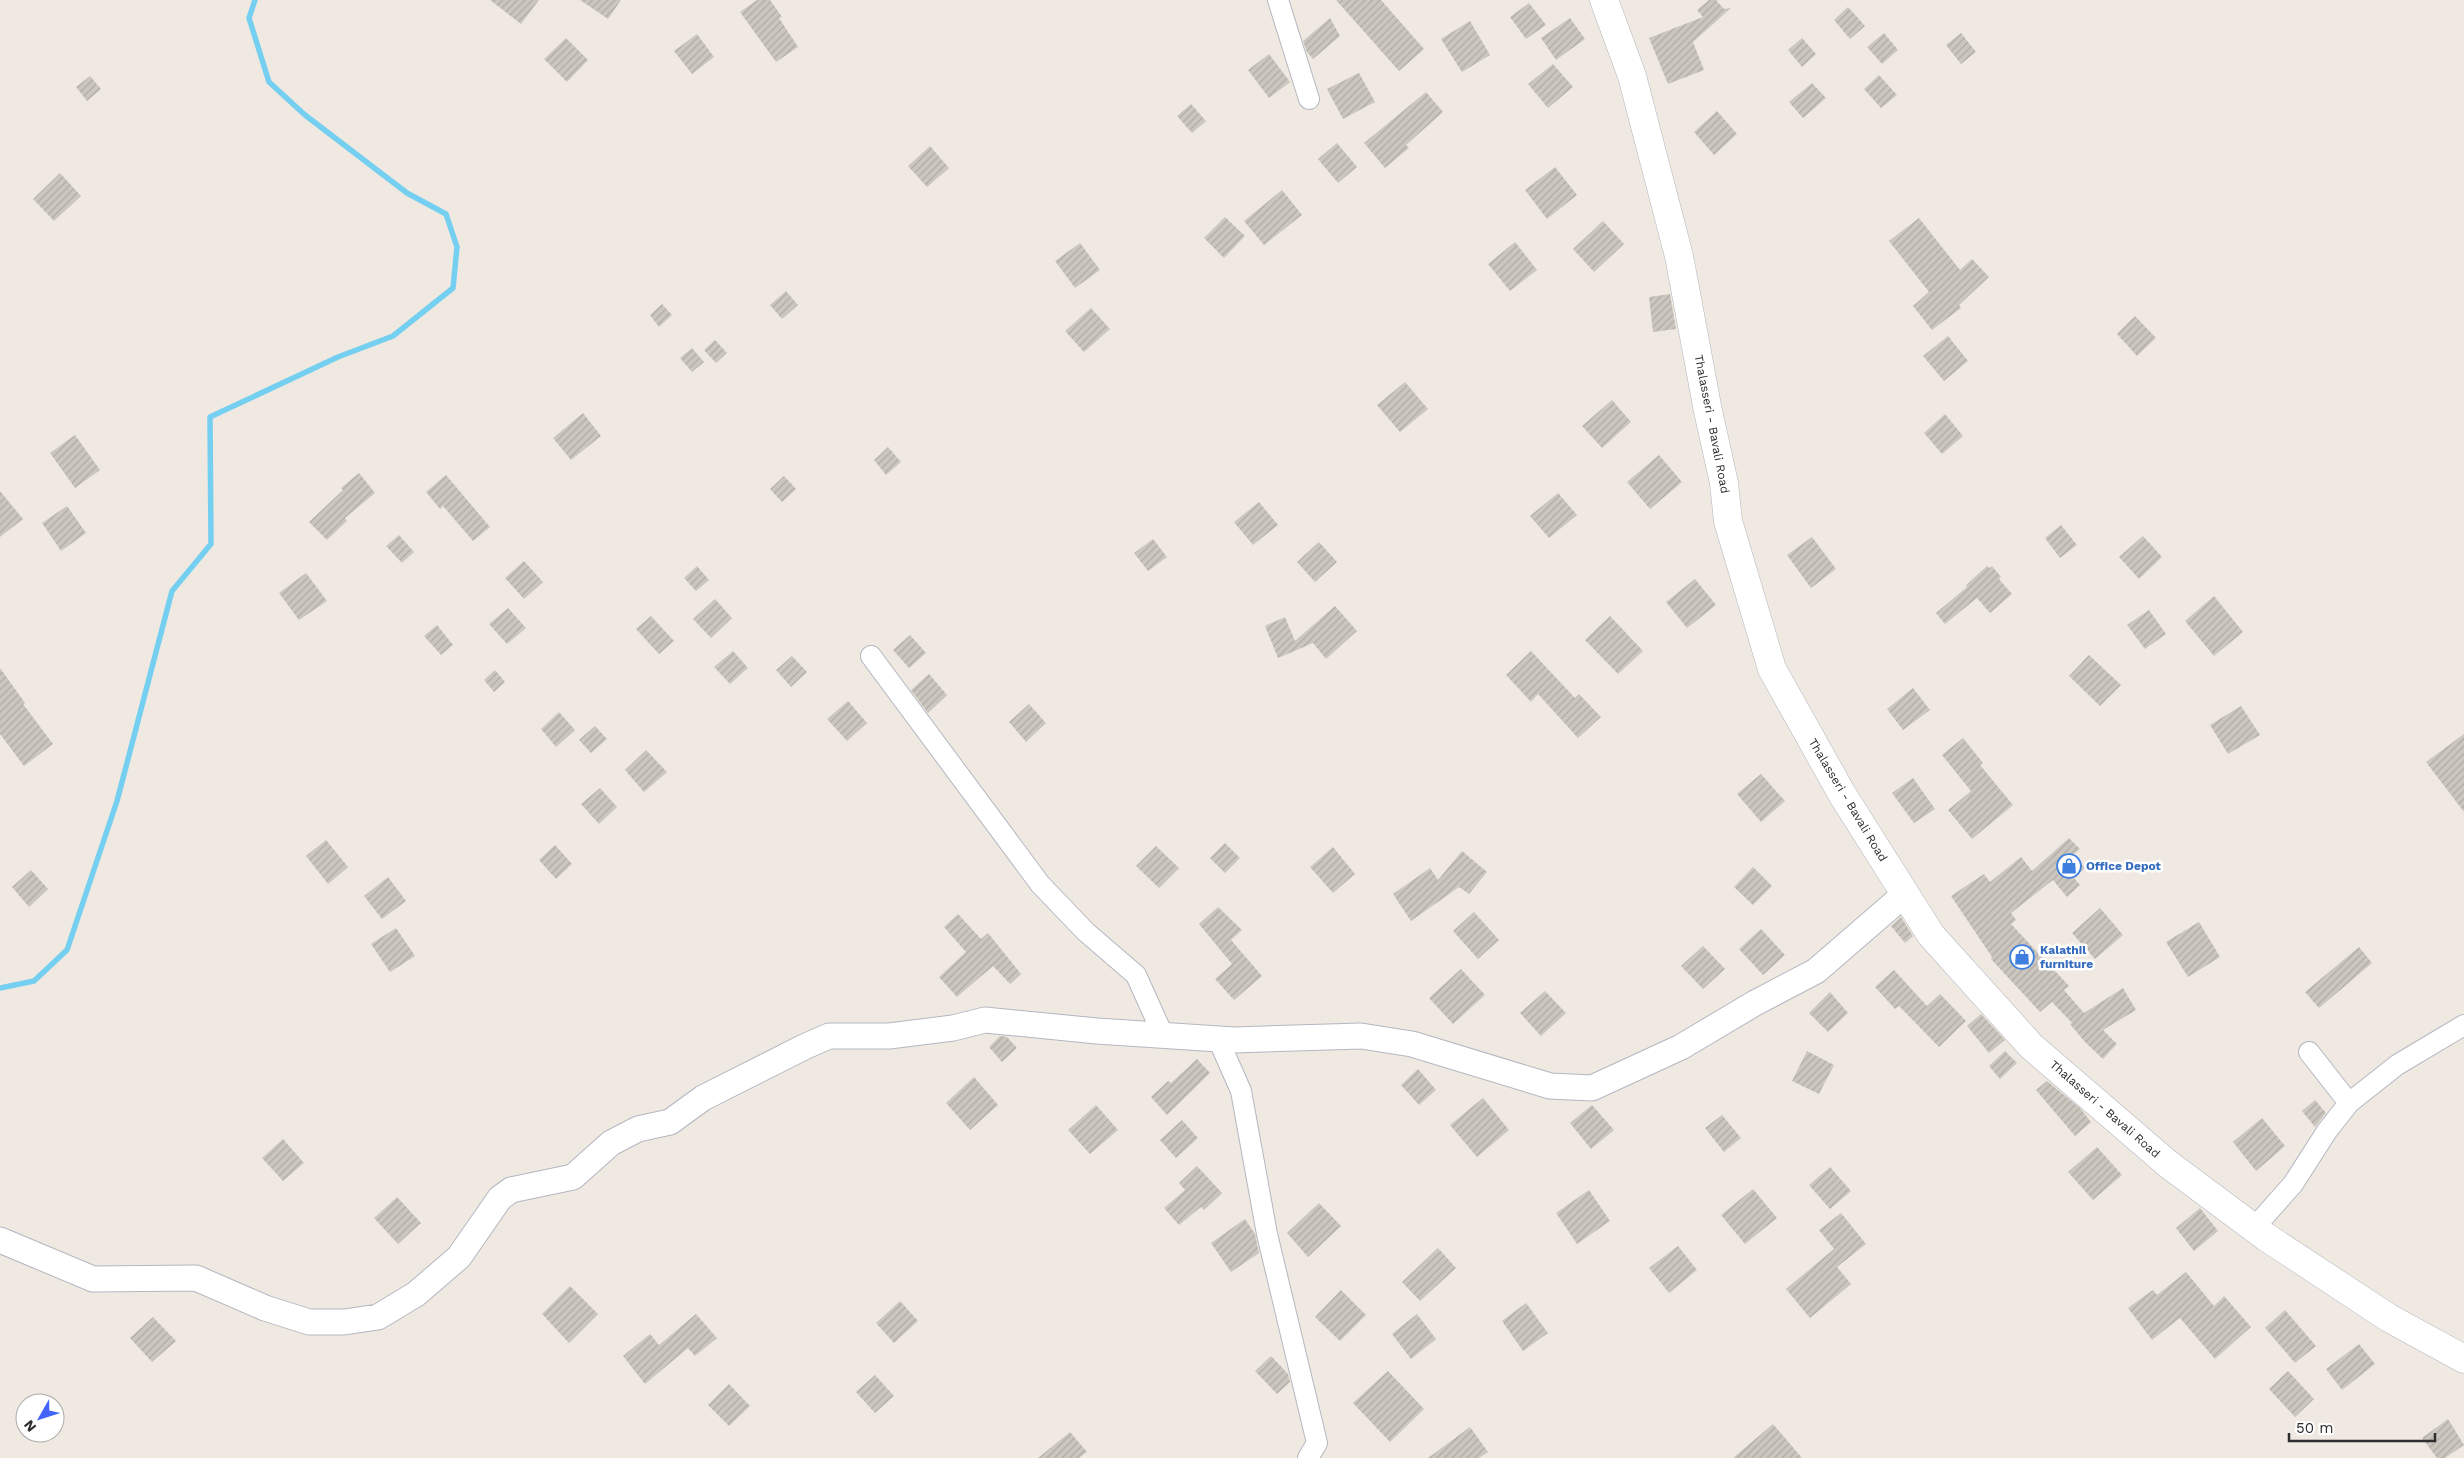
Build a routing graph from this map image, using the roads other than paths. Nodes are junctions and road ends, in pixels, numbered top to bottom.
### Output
1 (1278, 0) edge
2 (1604, 0) edge
3 (1309, 99) dead end
4 (871, 656) dead end
5 (1905, 894) junction
6 (2464, 1025) edge
7 (1163, 1035) junction
8 (1218, 1039) junction
9 (2309, 1052) dead end
10 (2349, 1104) junction
11 (2254, 1228) junction
12 (0, 1240) edge
13 (2464, 1359) edge
14 (1308, 1458) edge

1 - 3 street
2 - 5 main road, Thalasseri - Bavali Road
4 - 7 street
5 - 8 street
5 - 11 main road, Thalasseri - Bavali Road
6 - 10 street
7 - 8 street
7 - 12 street
8 - 14 street
9 - 10 street
10 - 11 street
11 - 13 main road, Thalasseri - Bavali Road

